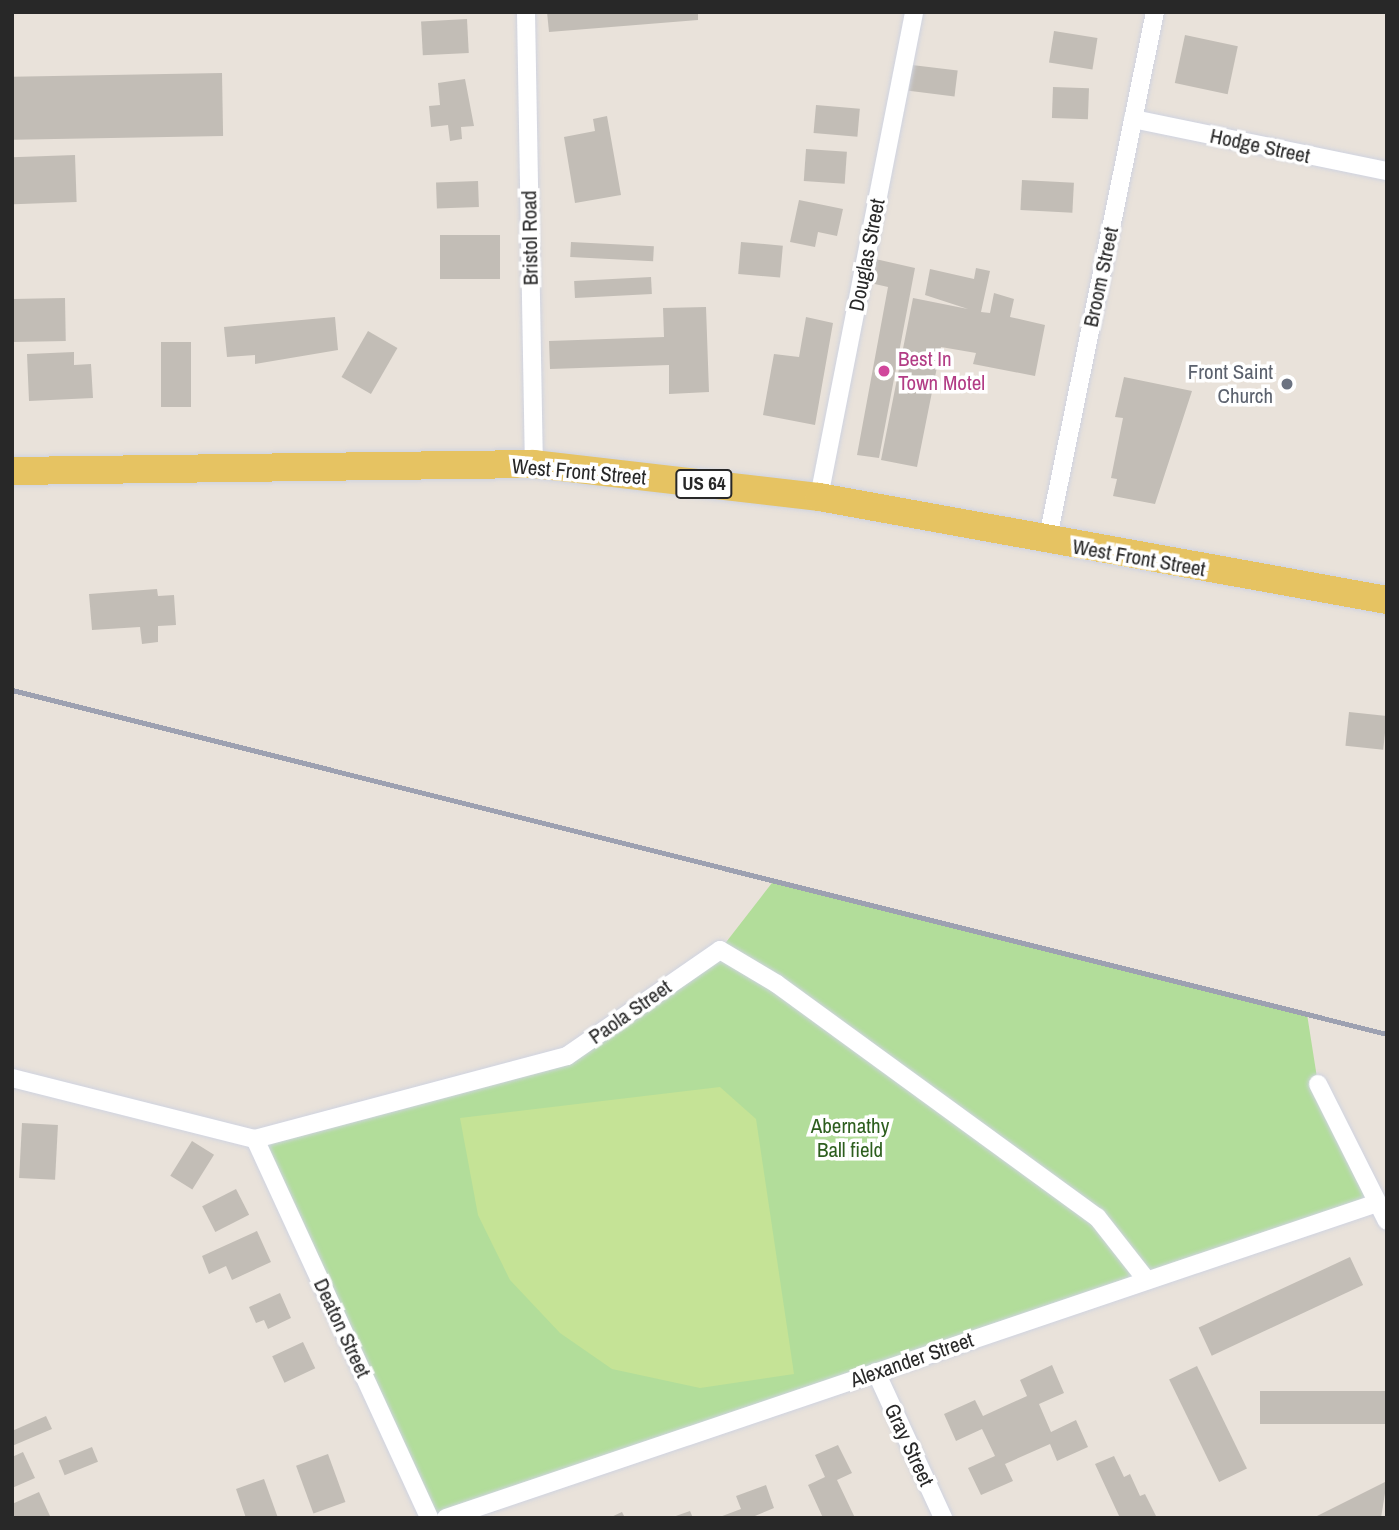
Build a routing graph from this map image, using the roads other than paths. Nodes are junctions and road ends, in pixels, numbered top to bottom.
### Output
1 (526, 12) edge
2 (914, 12) edge
3 (1155, 12) edge
4 (1133, 119) junction
5 (1387, 171) edge
6 (534, 464) junction
7 (12, 471) edge
8 (819, 497) junction
9 (1047, 542) junction
10 (1387, 600) edge
11 (12, 1078) edge
12 (1318, 1084) dead end
13 (255, 1139) junction
14 (1377, 1202) junction
15 (1387, 1221) edge
16 (1145, 1278) junction
17 (876, 1372) junction
18 (429, 1518) edge
19 (446, 1518) edge
20 (943, 1518) edge

1 - 6 street, Bristol Road
2 - 8 street, Douglas Street
3 - 4 street, Broom Street
4 - 5 street, Hodge Street
4 - 9 street, Broom Street
6 - 7 main road, West Front Street / US 64
6 - 8 main road, West Front Street / US 64
8 - 9 main road, West Front Street / US 64
9 - 10 main road, West Front Street / US 64
11 - 13 street, Paola Street
12 - 14 street
13 - 16 street, Paola Street
13 - 18 street, Deaton Street
14 - 15 street
14 - 16 street, Alexander Street
16 - 17 street, Alexander Street
17 - 19 street, Alexander Street
17 - 20 street, Gray Street

